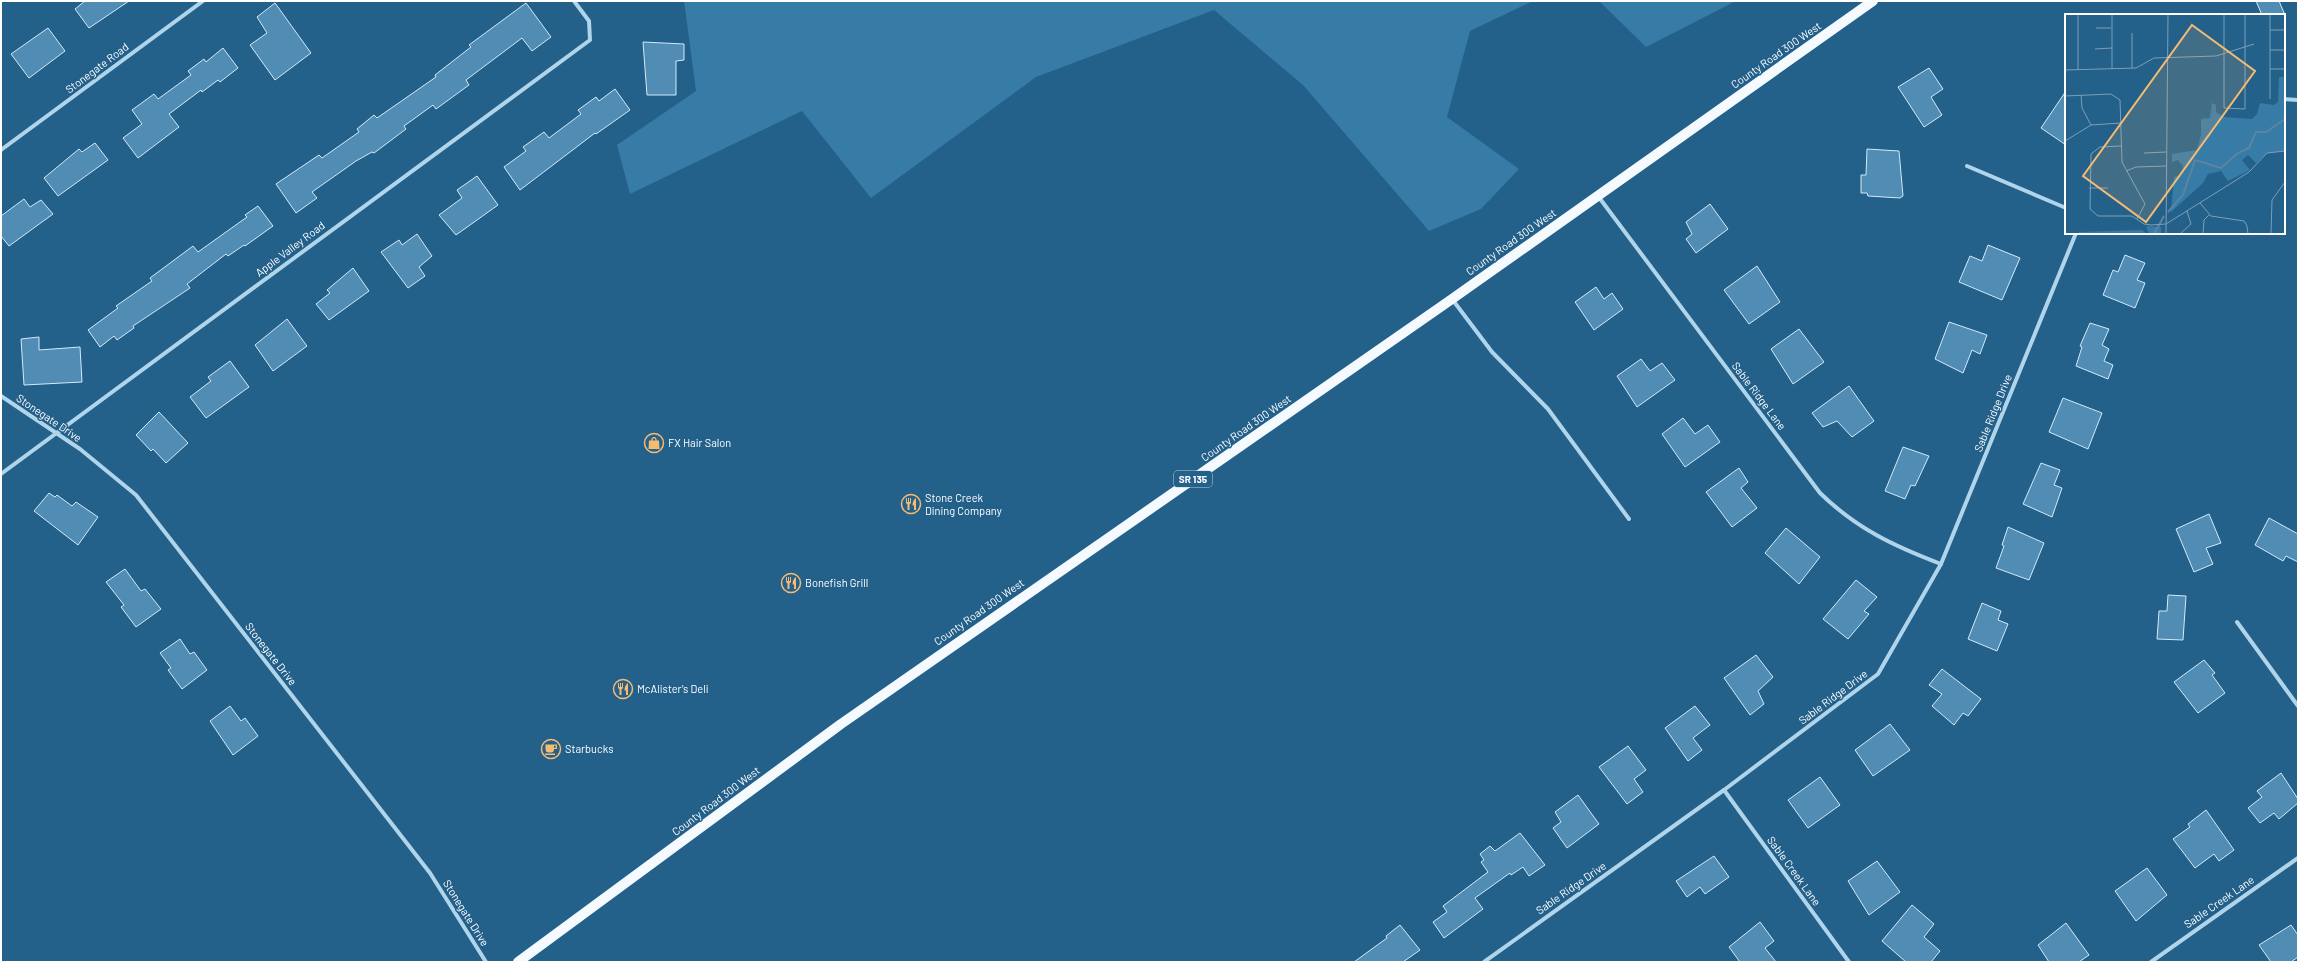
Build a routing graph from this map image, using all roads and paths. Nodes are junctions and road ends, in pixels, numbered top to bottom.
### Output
1 (202, 1) edge
2 (574, 1) edge
3 (1873, 1) edge
4 (2285, 100) edge
5 (2298, 100) edge
6 (1, 150) edge
7 (1967, 166) dead end
8 (1598, 196) junction
9 (2065, 208) edge
10 (2076, 234) edge
11 (1452, 299) junction
12 (1, 396) edge
13 (56, 433) junction
14 (1, 474) edge
15 (1629, 519) dead end
16 (1941, 564) junction
17 (2237, 622) dead end
18 (2298, 706) edge
19 (1724, 790) junction
20 (2298, 858) edge
21 (1490, 960) edge
22 (486, 962) edge
23 (518, 962) edge
24 (1484, 962) edge
25 (1849, 962) edge
26 (2151, 962) edge

1 - 6 street, Stonegate Road
2 - 13 street, Apple Valley Road
3 - 8 main road, County Road 300 West / SR 135
4 - 5 street
7 - 9 street
8 - 11 main road, County Road 300 West / SR 135
8 - 16 street, Sable Ridge Lane
10 - 16 street, Sable Ridge Drive
11 - 15 street
11 - 23 main road, County Road 300 West / SR 135
12 - 13 street, Stonegate Drive
13 - 14 street, Apple Valley Road
13 - 22 street, Stonegate Drive
16 - 19 street, Sable Ridge Drive
17 - 18 street
19 - 21 street, Sable Ridge Drive
19 - 25 street, Sable Creek Lane
20 - 26 street, Sable Creek Lane
21 - 24 street, Sable Ridge Drive

